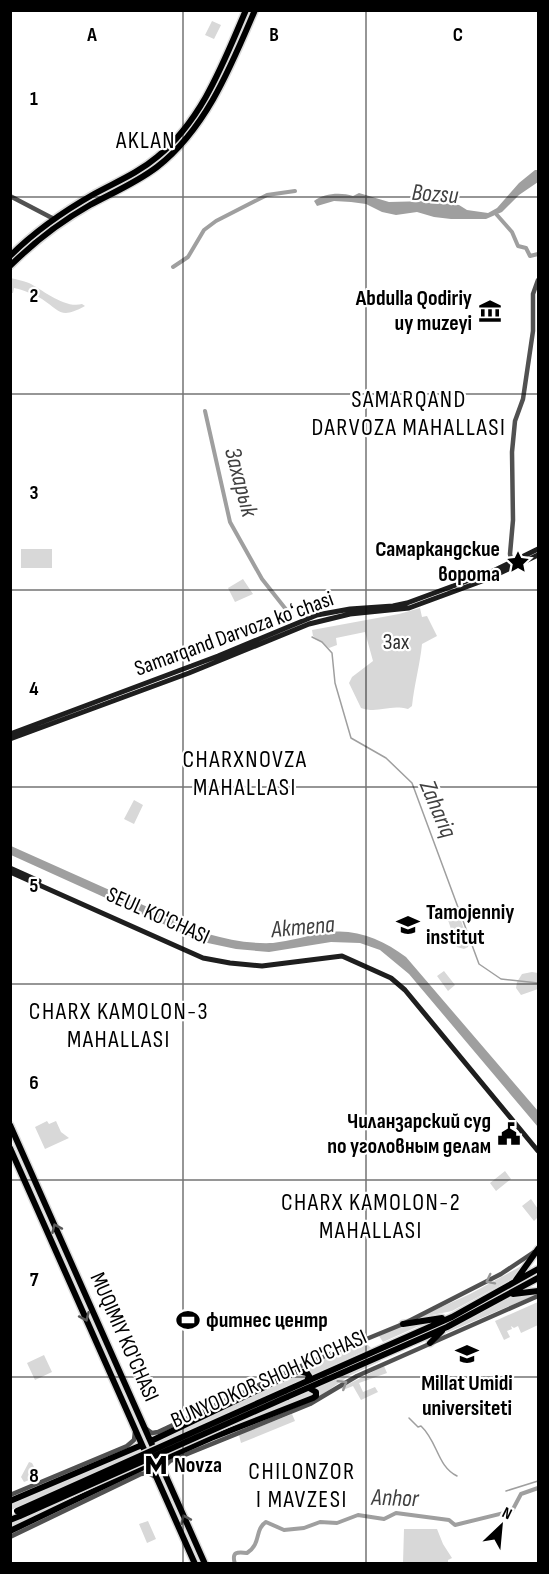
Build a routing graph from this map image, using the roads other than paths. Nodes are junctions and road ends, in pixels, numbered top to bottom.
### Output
1 (246, 10) edge
2 (255, 10) edge
3 (174, 147) junction
4 (145, 171) junction
5 (10, 196) edge
6 (54, 219) junction
7 (10, 256) edge
8 (10, 266) edge
9 (538, 280) edge
10 (538, 549) edge
11 (538, 555) edge
12 (512, 565) junction
13 (299, 625) junction
14 (10, 734) edge
15 (10, 739) edge
16 (10, 870) edge
17 (511, 1116) junction
18 (10, 1125) edge
19 (538, 1146) edge
20 (10, 1148) edge
21 (538, 1151) edge
22 (34, 1177) junction
23 (25, 1180) junction
24 (538, 1249) edge
25 (68, 1253) junction
26 (59, 1257) junction
27 (538, 1269) edge
28 (538, 1278) edge
29 (514, 1283) junction
30 (538, 1291) edge
31 (509, 1294) junction
32 (538, 1296) edge
33 (452, 1317) junction
34 (403, 1324) junction
35 (447, 1327) junction
36 (430, 1343) junction
37 (121, 1373) junction
38 (112, 1377) junction
39 (307, 1385) junction
40 (133, 1426) junction
41 (144, 1426) junction
42 (222, 1436) junction
43 (151, 1441) junction
44 (142, 1445) junction
45 (159, 1461) junction
46 (150, 1464) junction
47 (84, 1467) junction
48 (165, 1474) junction
49 (158, 1480) junction
50 (10, 1495) edge
51 (10, 1501) edge
52 (16, 1513) edge
53 (10, 1520) edge
54 (10, 1531) edge
55 (10, 1537) edge
56 (195, 1563) edge
57 (205, 1563) edge

1 - 3 main road
2 - 3 main road
3 - 4 main road
4 - 6 main road
4 - 8 main road
5 - 6 street
6 - 7 main road
9 - 12 street
10 - 12 main road, Samarqand Darvoza koʻchasi
11 - 12 main road, Samarqand Darvoza koʻchasi
12 - 13 main road, Samarqand Darvoza koʻchasi
13 - 14 main road, Samarqand Darvoza koʻchasi
13 - 15 main road, Samarqand Darvoza koʻchasi
16 - 17 main road, SEUL KO'CHASI
16 - 17 main road, SEUL KO'CHASI
17 - 19 main road, SEUL KO'CHASI
17 - 21 main road, SEUL KO'CHASI
18 - 22 main road, MUQIMIY KO'CHASI
20 - 23 main road, MUQIMIY KO'CHASI
22 - 23 main road
25 -> 22 main road, MUQIMIY KO'CHASI
23 - 26 main road, MUQIMIY KO'CHASI
24 - 29 main road
24 -> 34 street
25 - 26 main road
25 - 37 main road, MUQIMIY KO'CHASI
26 -> 38 main road, MUQIMIY KO'CHASI
27 - 29 main road, BUNYODKOR SHOH KO'CHASI
28 - 31 main road, BUNYODKOR SHOH KO'CHASI
29 - 33 main road, BUNYODKOR SHOH KO'CHASI
30 - 31 main road
31 - 35 main road, BUNYODKOR SHOH KO'CHASI
32 - 36 street
33 - 34 main road
33 - 39 main road, BUNYODKOR SHOH KO'CHASI
34 - 41 street
35 - 36 main road
35 - 39 main road, BUNYODKOR SHOH KO'CHASI
42 -> 36 street
37 - 38 main road
37 - 41 main road, MUQIMIY KO'CHASI
38 - 40 main road, MUQIMIY KO'CHASI
39 - 42 main road
39 - 43 main road
39 - 52 main road, BUNYODKOR SHOH KO'CHASI, bridge
40 - 44 main road, MUQIMIY KO'CHASI
40 - 47 street
41 - 43 main road, MUQIMIY KO'CHASI
42 - 45 main road
42 - 48 street
43 - 45 main road, MUQIMIY KO'CHASI
44 - 46 main road, MUQIMIY KO'CHASI
44 - 47 main road
45 - 48 main road, MUQIMIY KO'CHASI
46 - 49 main road, MUQIMIY KO'CHASI
46 - 54 main road
47 - 50 street
47 - 51 main road
57 -> 48 main road, MUQIMIY KO'CHASI
49 - 55 street
49 - 56 main road, MUQIMIY KO'CHASI
52 - 53 main road, BUNYODKOR SHOH KO'CHASI

